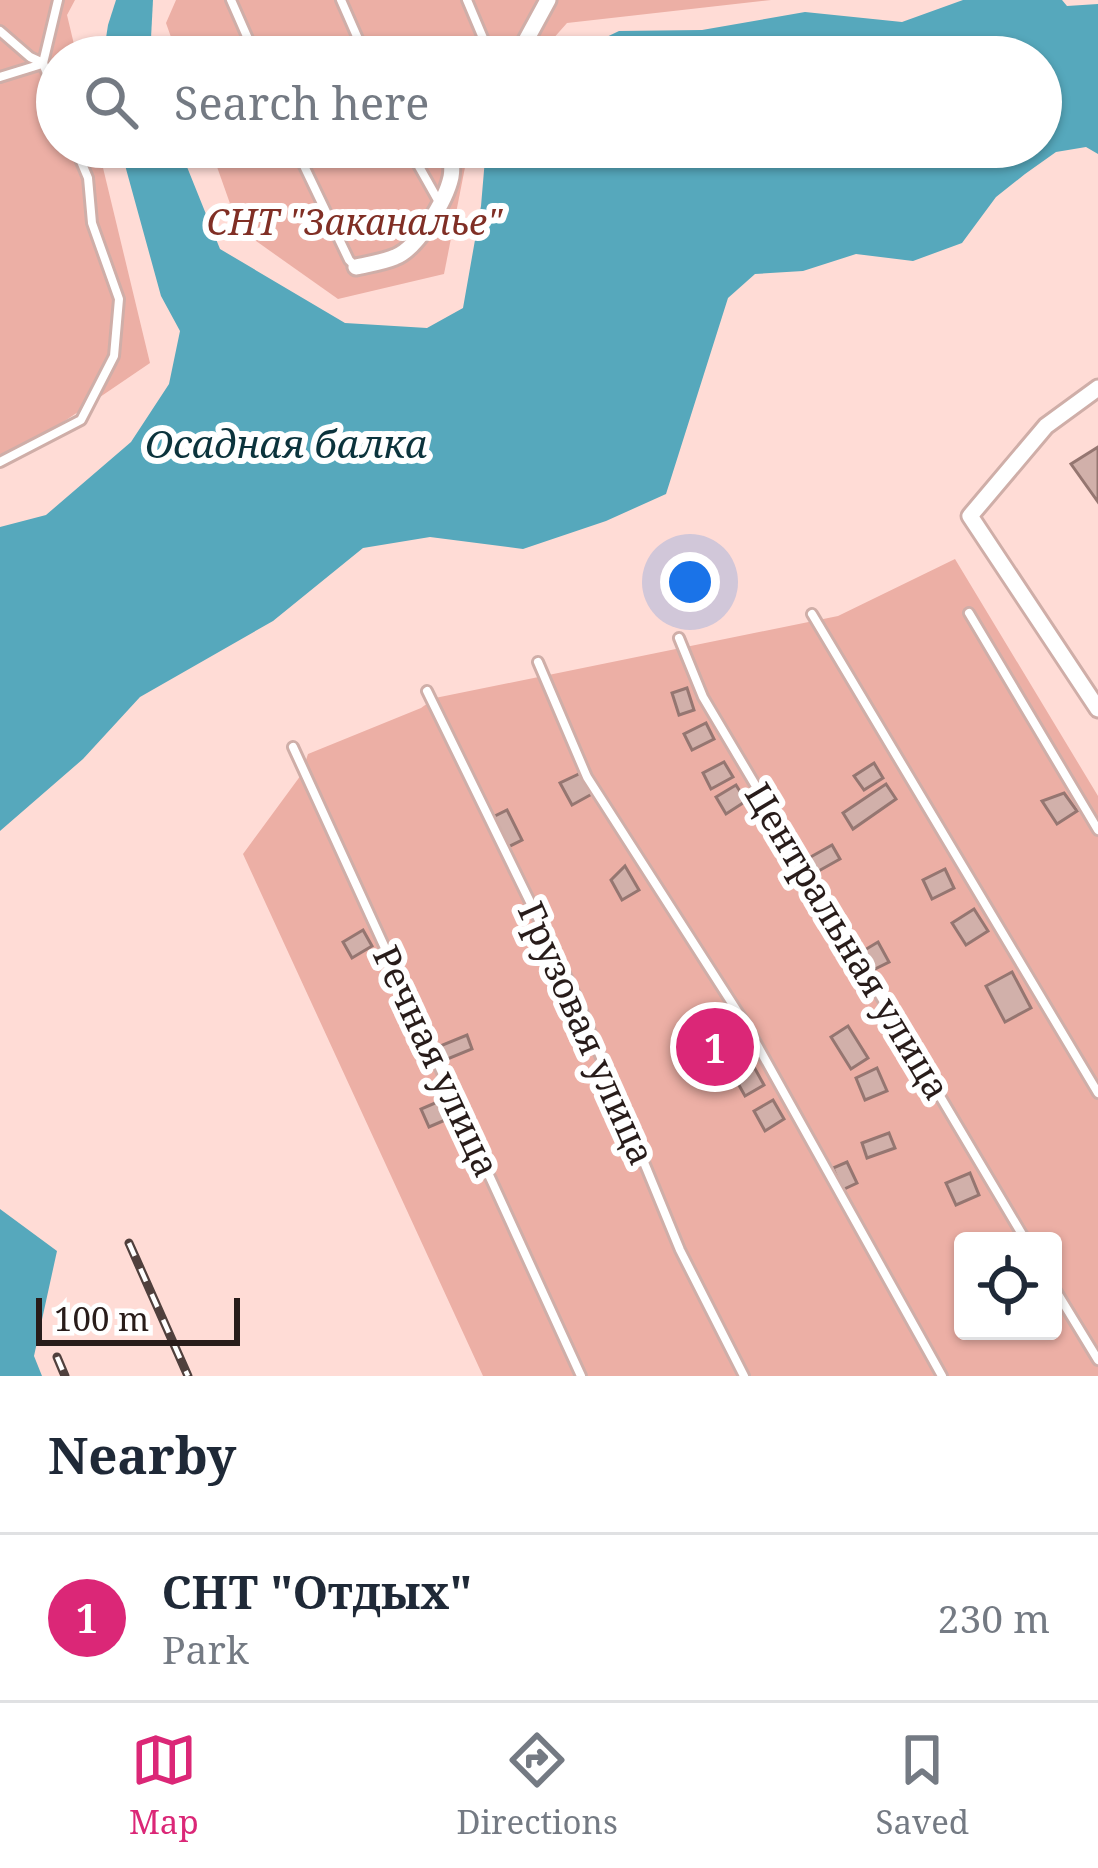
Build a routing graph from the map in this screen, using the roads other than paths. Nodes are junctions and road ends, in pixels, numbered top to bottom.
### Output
1 (58, 0) edge
2 (231, 0) edge
3 (341, 0) edge
4 (467, 0) edge
5 (548, 0) edge
6 (0, 31) edge
7 (49, 36) edge
8 (247, 36) edge
9 (357, 36) edge
10 (482, 36) edge
11 (528, 36) edge
12 (36, 60) edge
13 (36, 65) edge
14 (0, 77) edge
15 (84, 168) edge
16 (305, 168) edge
17 (420, 168) edge
18 (452, 168) edge
19 (440, 203) junction
20 (356, 267) joint
21 (1098, 388) edge
22 (0, 462) edge
23 (969, 613) dead end
24 (812, 614) dead end
25 (679, 638) dead end
26 (538, 662) dead end
27 (427, 691) dead end
28 (1098, 709) edge
29 (293, 747) dead end
30 (1098, 830) edge
31 (1098, 1093) edge
32 (1021, 1232) edge
33 (1062, 1301) edge
34 (1098, 1360) edge
35 (581, 1376) edge
36 (744, 1376) edge
37 (942, 1376) edge

1 - 7 lane
2 - 8 lane
3 - 9 lane
4 - 10 lane
5 - 11 street
6 - 12 lane
13 - 14 lane
15 - 22 lane
16 - 20 lane
17 - 19 lane
18 - 19 street
19 - 20 street
21 - 28 street
23 - 30 lane
24 - 31 lane
25 - 32 lane, Центральная улица
26 - 37 lane
27 - 36 lane, Грузовая улица
29 - 35 lane, Речная улица
33 - 34 lane

